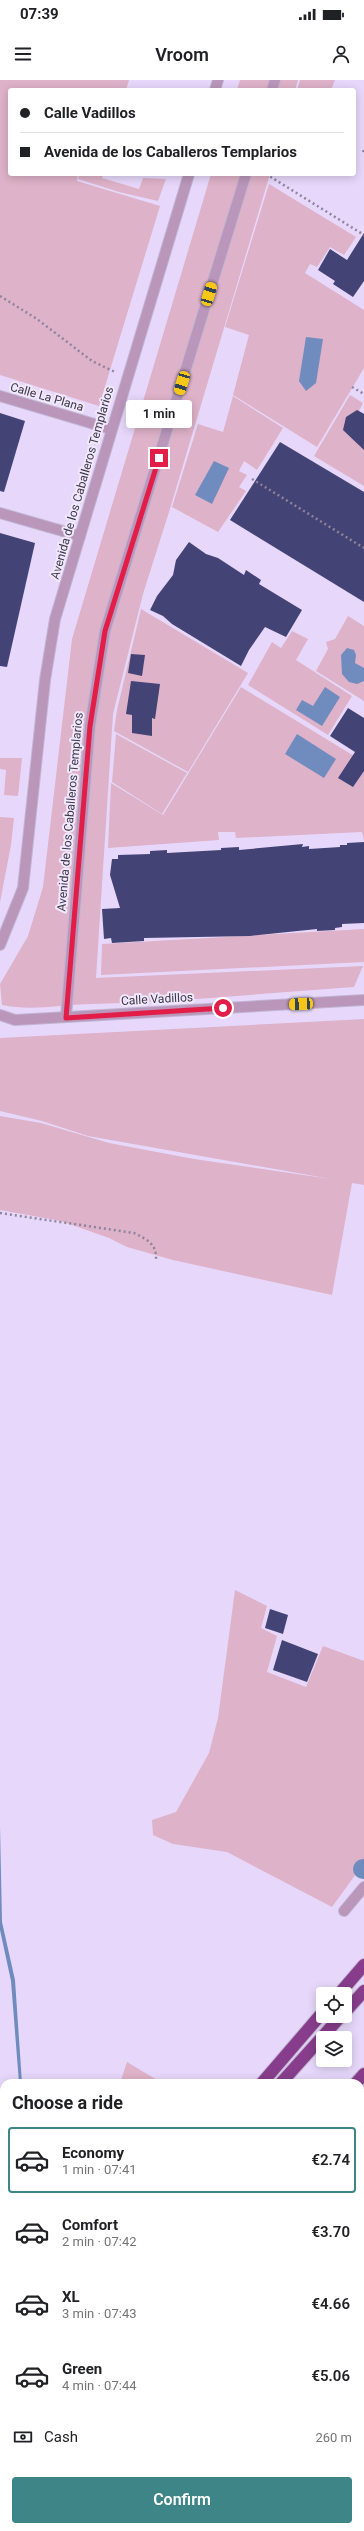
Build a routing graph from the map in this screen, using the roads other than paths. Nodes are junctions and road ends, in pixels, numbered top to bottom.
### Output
1 (188, 176) edge
2 (245, 176) edge
3 (0, 396) edge
4 (111, 429) junction
5 (0, 513) edge
6 (80, 536) junction
7 (0, 945) edge
8 (364, 1000) edge
9 (0, 1014) edge
10 (66, 1018) junction
11 (364, 1887) edge
12 (344, 1912) dead end
13 (364, 1965) edge
14 (345, 1987) edge
15 (364, 1991) edge
16 (352, 2004) edge
17 (316, 2020) edge
18 (335, 2023) edge
19 (265, 2079) edge
20 (285, 2079) edge

1 - 4 street, Avenida de los Caballeros Templarios
2 - 10 street, Avenida de los Caballeros Templarios
3 - 4 street, Calle La Plana
4 - 6 street, Avenida de los Caballeros Templarios
5 - 6 street
6 - 7 street, Avenida de los Caballeros Templarios
8 - 10 street, Calle Vadillos
9 - 10 street, Calle Vadillos
11 - 12 street
13 - 14 highway
15 - 16 highway
17 - 19 highway
18 - 20 highway

